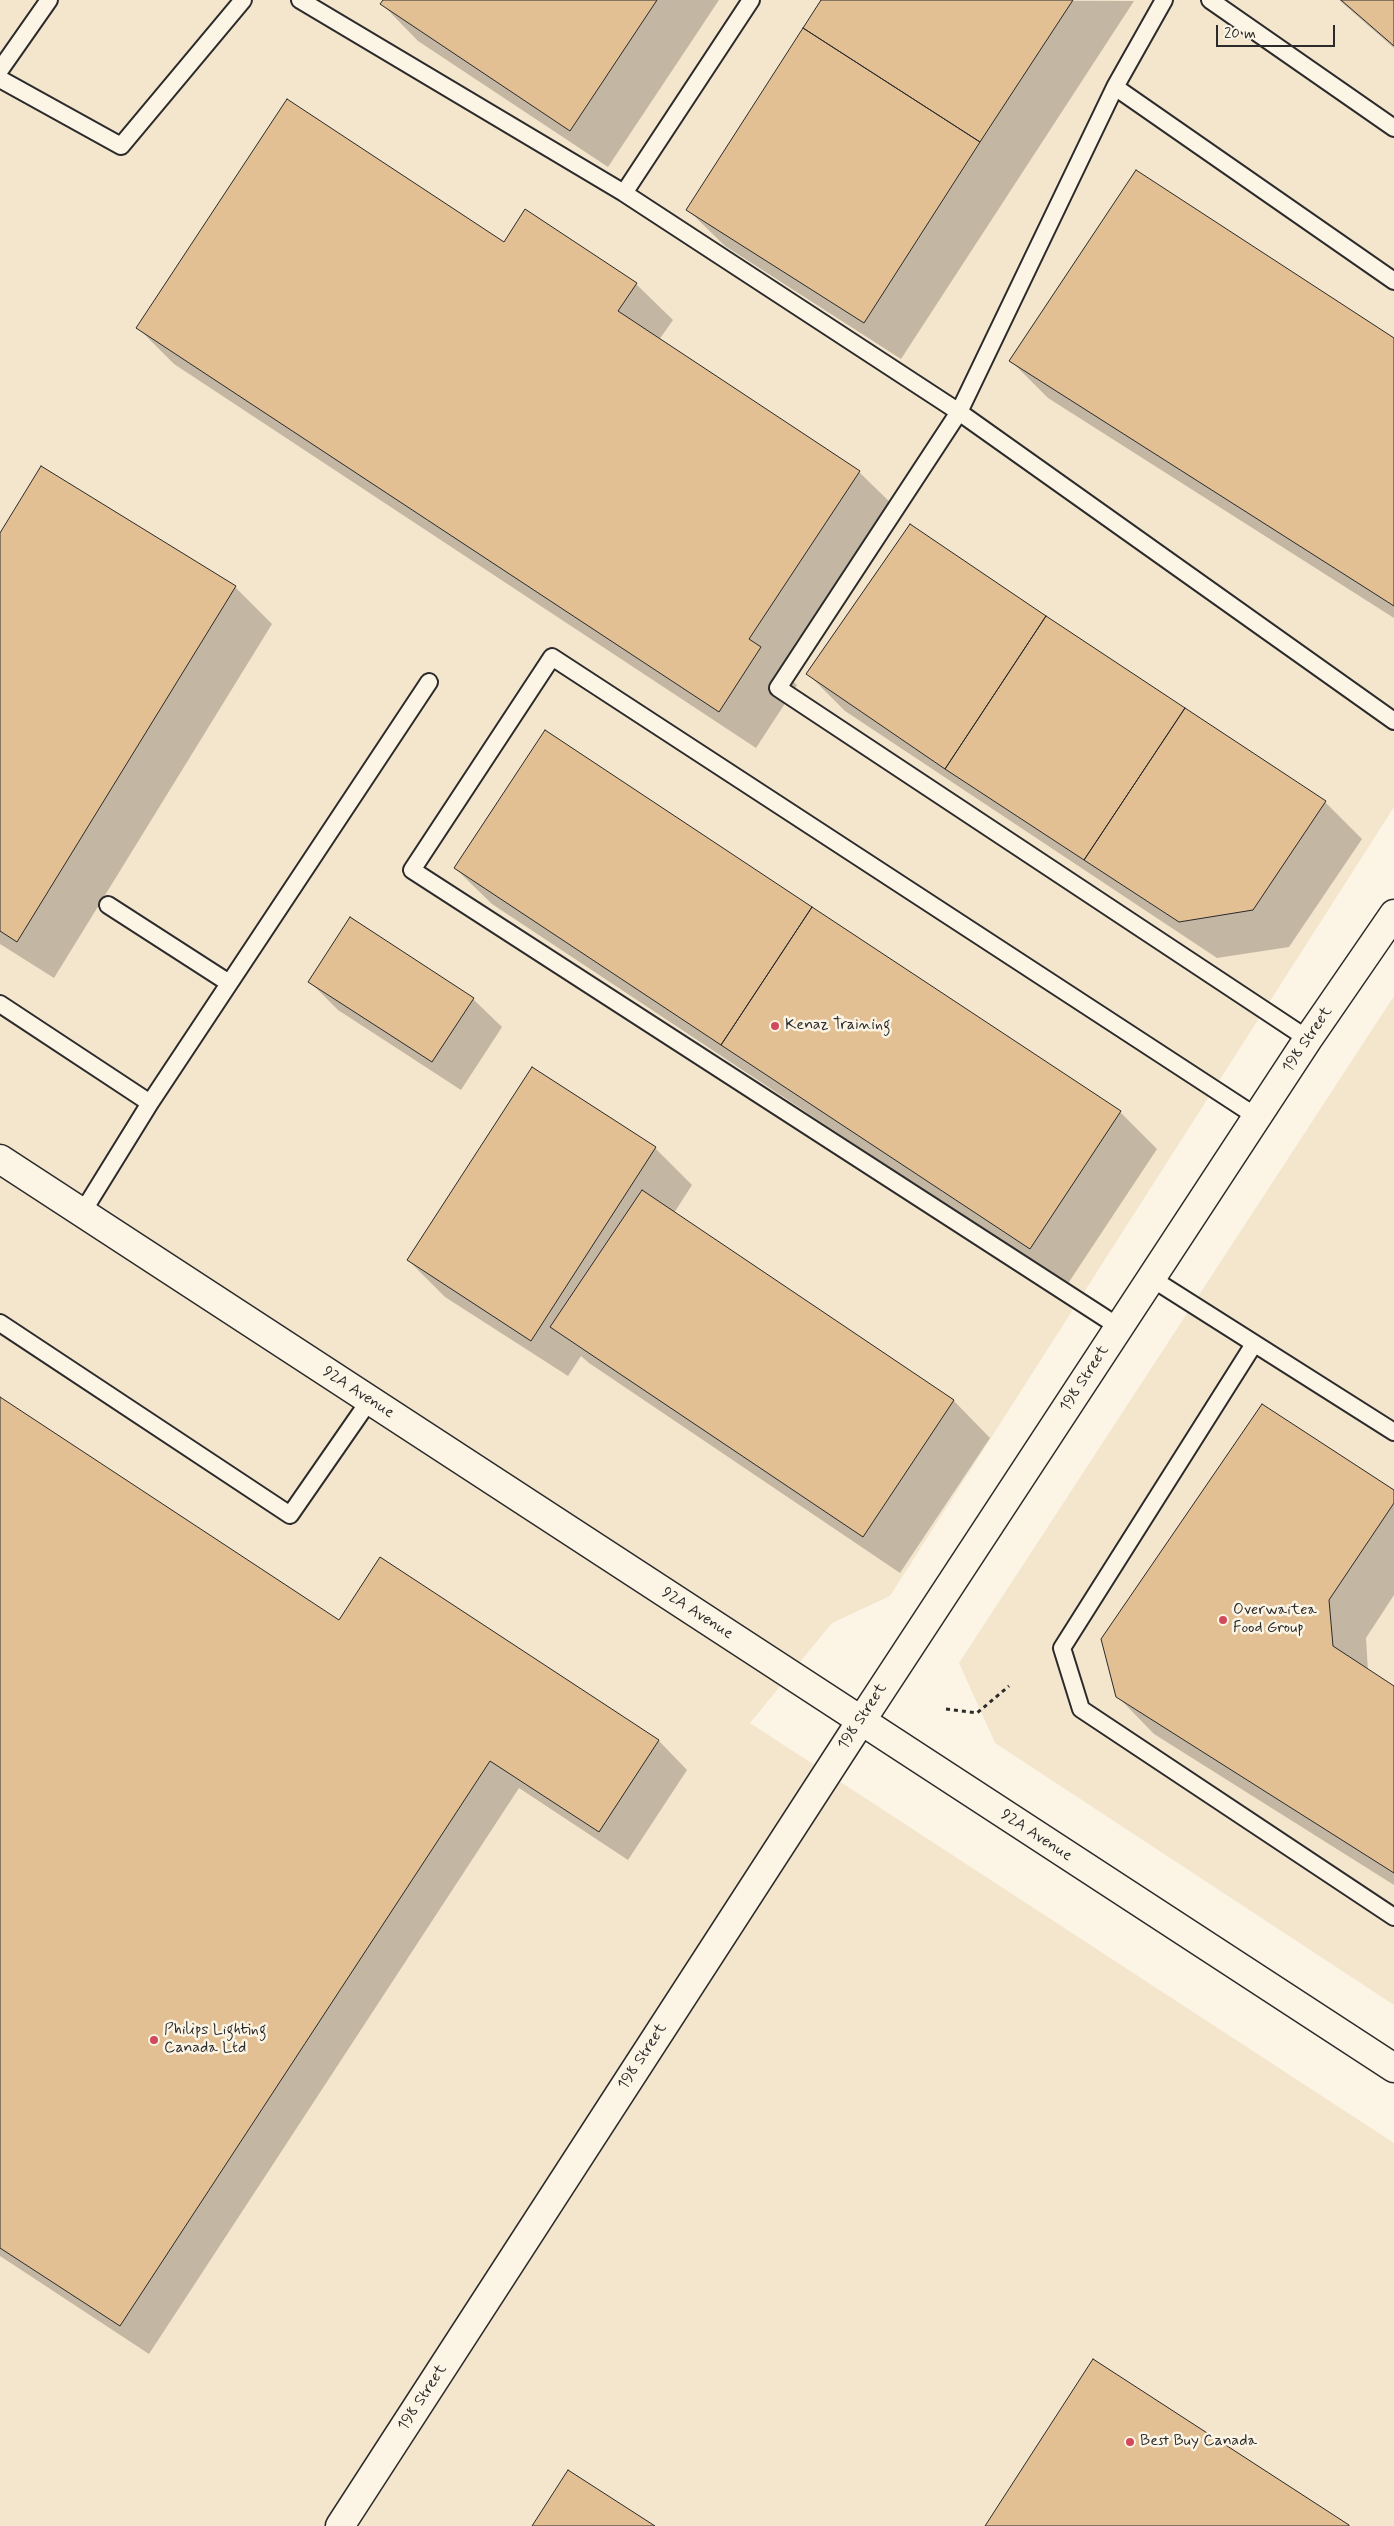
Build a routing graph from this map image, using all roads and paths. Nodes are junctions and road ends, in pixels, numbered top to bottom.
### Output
1 (49, 0) edge
2 (243, 0) edge
3 (300, 0) edge
4 (751, 0) edge
5 (1164, 0) edge
6 (1210, 0) edge
7 (0, 70) edge
8 (0, 79) edge
9 (1115, 87) junction
10 (1394, 128) edge
11 (624, 192) junction
12 (1394, 281) edge
13 (960, 412) junction
14 (429, 682) dead end
15 (1394, 721) edge
16 (108, 905) dead end
17 (1394, 914) edge
18 (229, 983) junction
19 (0, 1004) edge
20 (1308, 1039) junction
21 (150, 1103) junction
22 (1257, 1117) junction
23 (0, 1159) edge
24 (82, 1213) junction
25 (1151, 1278) junction
26 (0, 1323) edge
27 (1119, 1327) junction
28 (1254, 1344) junction
29 (370, 1401) junction
30 (1394, 1432) edge
31 (1009, 1686) dead end
32 (946, 1709) dead end
33 (861, 1721) junction
34 (1394, 1917) edge
35 (1394, 2068) edge
36 (340, 2526) edge

1 - 7 lane
2 - 8 lane
3 - 11 lane
4 - 11 lane
5 - 9 lane
6 - 10 lane
9 - 12 lane
9 - 13 lane
11 - 13 lane
13 - 15 lane
13 - 20 lane
14 - 18 lane
16 - 18 lane
17 - 20 street, 198 Street
18 - 21 lane
19 - 21 lane
20 - 22 street, 198 Street
21 - 24 lane
22 - 25 street, 198 Street
22 - 27 lane
23 - 24 street, 92A Avenue
24 - 29 street, 92A Avenue
25 - 27 street, 198 Street
25 - 28 lane
26 - 29 lane
27 - 33 street, 198 Street
28 - 30 lane
28 - 34 lane
29 - 33 street, 92A Avenue
31 - 32 path
33 - 35 street, 92A Avenue
33 - 36 street, 198 Street

